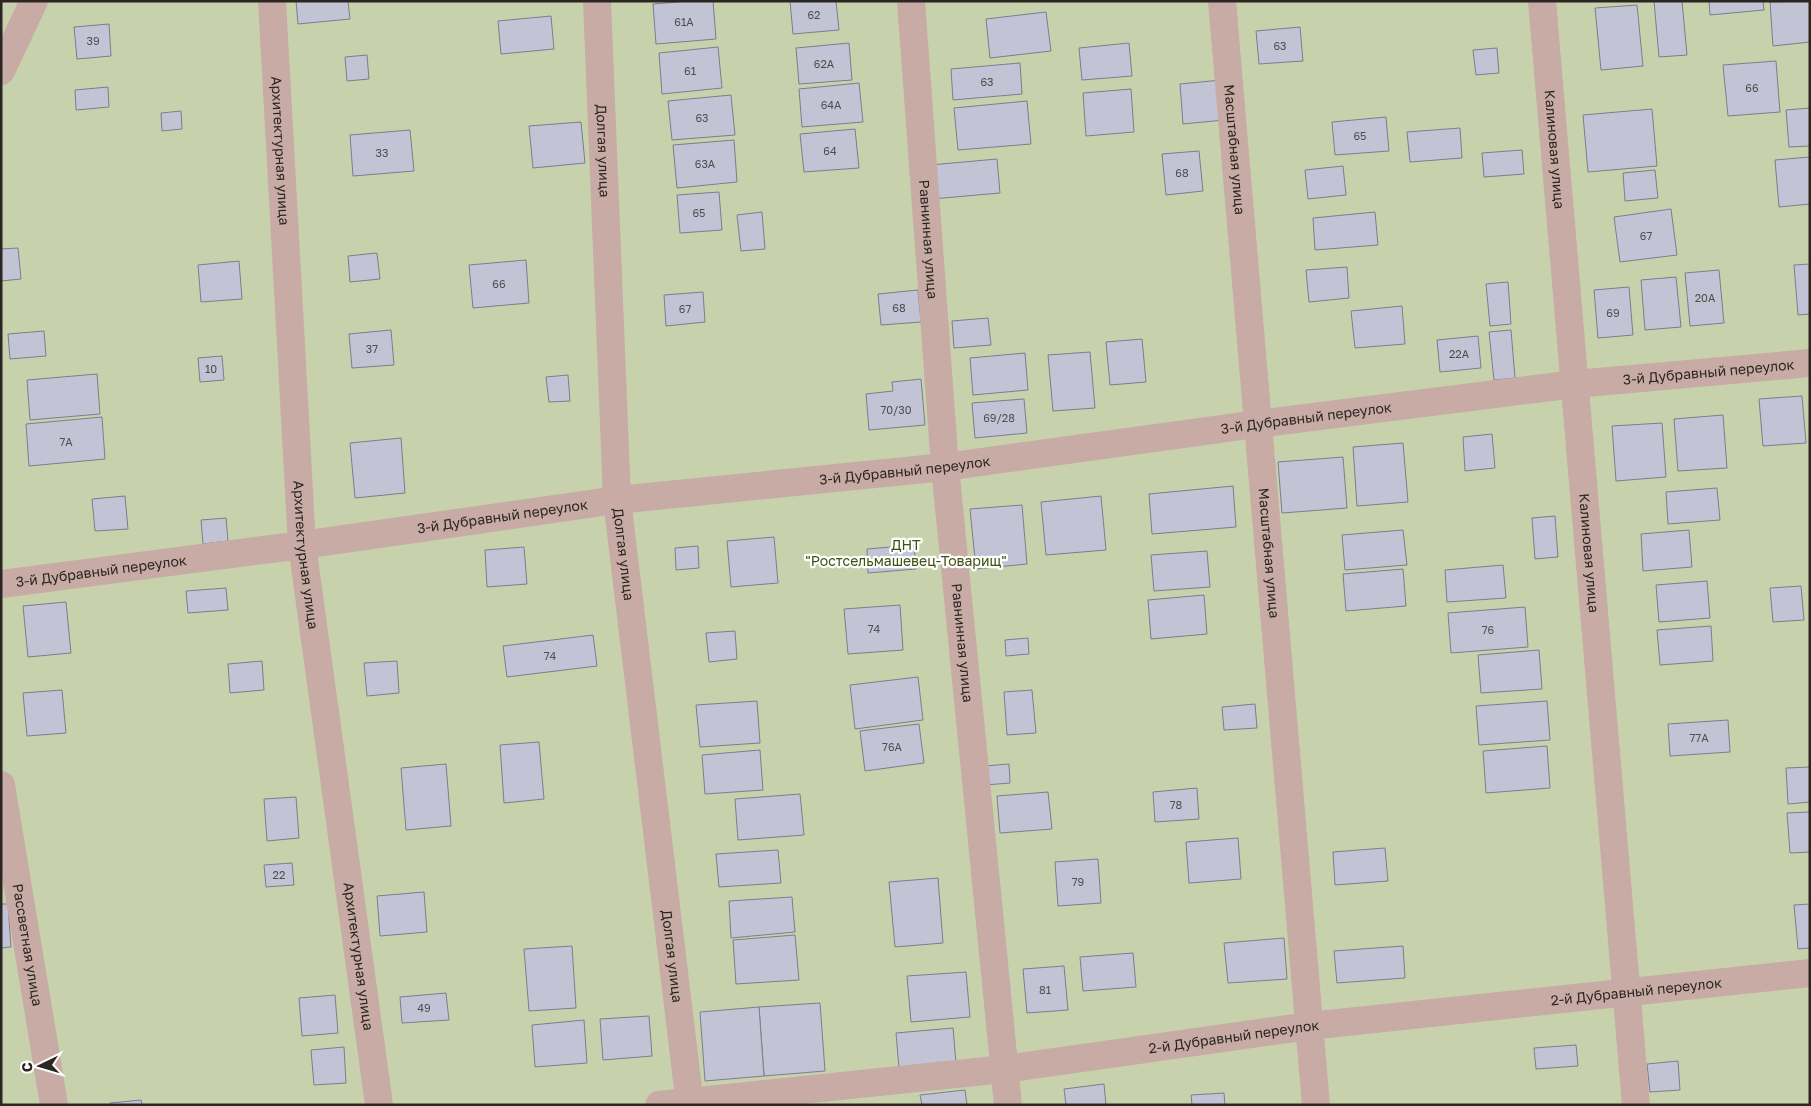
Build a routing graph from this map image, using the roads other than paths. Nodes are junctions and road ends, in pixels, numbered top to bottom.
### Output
1 (34, 1) edge
2 (272, 1) edge
3 (597, 1) edge
4 (911, 1) edge
5 (1222, 1) edge
6 (1542, 1) edge
7 (1, 71) edge
8 (1810, 363) edge
9 (1575, 384) junction
10 (1257, 424) junction
11 (945, 467) junction
12 (616, 500) junction
13 (302, 545) junction
14 (1, 584) edge
15 (1, 785) edge
16 (1810, 973) edge
17 (1626, 992) junction
18 (1309, 1026) junction
19 (1004, 1069) junction
20 (690, 1103) edge
21 (54, 1105) edge
22 (379, 1105) edge
23 (659, 1105) edge
24 (1008, 1105) edge
25 (1316, 1105) edge
26 (1636, 1105) edge

1 - 7 lane
2 - 13 lane, Архитектурная улица
3 - 12 lane, Долгая улица
4 - 11 lane, Равнинная улица
5 - 10 lane, Масштабная улица
6 - 9 lane, Калиновая улица
8 - 9 lane, 3-й Дубравный переулок
9 - 10 lane, 3-й Дубравный переулок
9 - 17 lane, Калиновая улица
10 - 11 lane, 3-й Дубравный переулок
10 - 18 lane, Масштабная улица
11 - 12 lane, 3-й Дубравный переулок
11 - 19 lane, Равнинная улица
12 - 13 lane, 3-й Дубравный переулок
12 - 20 lane, Долгая улица
13 - 14 lane, 3-й Дубравный переулок
13 - 22 lane, Архитектурная улица
15 - 21 lane, Рассветная улица
16 - 17 lane, 2-й Дубравный переулок
17 - 18 lane, 2-й Дубравный переулок
17 - 26 lane, Калиновая улица
18 - 19 lane, 2-й Дубравный переулок
18 - 25 lane, Масштабная улица
19 - 20 lane, 2-й Дубравный переулок
19 - 24 lane, Равнинная улица
20 - 23 lane, 2-й Дубравный переулок

